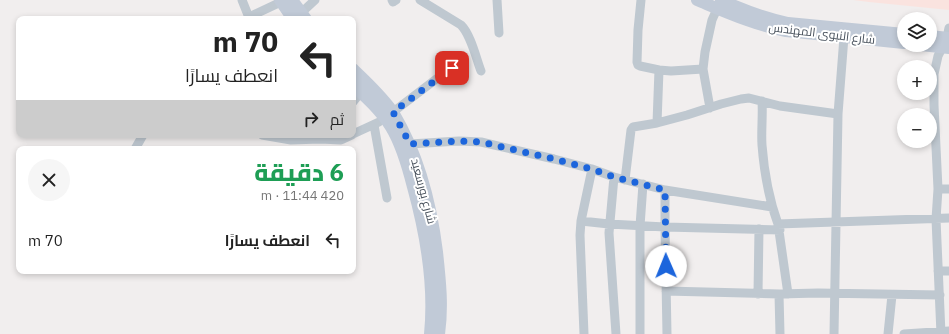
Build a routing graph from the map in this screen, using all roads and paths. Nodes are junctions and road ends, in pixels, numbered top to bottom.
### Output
1 (242, 0) edge
2 (315, 0) edge
3 (392, 0) edge
4 (396, 0) edge
5 (420, 0) edge
6 (497, 0) edge
7 (641, 0) edge
8 (697, 0) edge
9 (285, 1) edge
10 (725, 3) edge
11 (266, 9) junction
12 (264, 16) edge
13 (299, 16) edge
14 (301, 16) edge
15 (499, 33) dead end
16 (897, 33) edge
17 (844, 37) junction
18 (937, 38) edge
19 (947, 40) edge
20 (897, 42) edge
21 (937, 42) edge
22 (452, 68) dead end
23 (703, 69) junction
24 (659, 70) junction
25 (356, 72) edge
26 (481, 72) dead end
27 (357, 88) edge
28 (762, 101) junction
29 (710, 108) junction
30 (838, 114) junction
31 (389, 115) junction
32 (658, 123) junction
33 (374, 125) junction
34 (356, 133) edge
35 (277, 138) edge
36 (314, 138) edge
37 (325, 138) edge
38 (292, 141) edge
39 (341, 144) edge
40 (410, 144) junction
41 (592, 169) junction
42 (415, 172) junction
43 (614, 177) junction
44 (625, 180) junction
45 (643, 184) junction
46 (938, 189) junction
47 (949, 189) edge
48 (665, 190) junction
49 (387, 198) dead end
50 (772, 207) junction
51 (949, 218) edge
52 (936, 219) junction
53 (581, 221) junction
54 (836, 222) junction
55 (609, 224) junction
56 (640, 226) junction
57 (665, 227) junction
58 (779, 227) junction
59 (759, 229) junction
60 (938, 271) junction
61 (949, 271) edge
62 (666, 291) junction
63 (758, 294) junction
64 (783, 294) junction
65 (835, 294) junction
66 (892, 295) junction
67 (940, 295) junction
68 (944, 332) edge
69 (430, 334) edge
70 (439, 334) edge
71 (584, 334) edge
72 (616, 334) edge
73 (640, 334) edge
74 (667, 334) edge
75 (780, 334) edge
76 (834, 334) edge
77 (888, 334) edge
78 (904, 334) edge

1 - 11 street
2 - 14 street
3 - 4 street
5 - 26 street
6 - 15 street
7 - 24 street
8 - 10 street, شارع النبوى المهندس
9 - 11 street
9 - 13 street
10 - 16 street, شارع النبوى المهندس
10 - 17 street, شارع النبوى المهندس
10 - 23 street
11 - 12 street
17 - 20 street, شارع النبوى المهندس
17 - 30 street
18 - 19 street
19 - 21 street
19 - 46 street
22 - 31 street
23 - 24 street
23 - 29 street
24 - 32 street
25 - 31 street, شارع بورسعيد
27 - 31 street, شارع بورسعيد
28 - 29 street
28 - 30 street
28 - 50 street
29 - 32 street
30 - 54 street
31 - 33 street
31 - 40 street, شارع بورسعيد
31 - 42 street, شارع بورسعيد
32 - 44 street
33 - 34 street
33 - 49 street
35 - 38 street
36 - 38 street
37 - 39 street
40 - 41 street
40 - 42 street, شارع بورسعيد
41 - 43 street
41 - 53 street
42 - 69 street, شارع بورسعيد
42 - 70 street, شارع بورسعيد
43 - 44 street
43 - 55 street
44 - 45 street
45 - 48 street
45 - 56 street
46 - 47 street
46 - 52 street
48 - 50 street
48 - 57 street
50 - 58 street
51 - 52 street
52 - 54 street
52 - 60 street
53 - 55 street
53 - 71 street
54 - 58 street
54 - 65 street
55 - 56 street
55 - 72 street
56 - 57 street
56 - 73 street
57 - 59 street
57 - 62 street
58 - 59 street
58 - 64 street
59 - 63 street
60 - 61 street
60 - 67 street
62 - 63 street
62 - 74 street
63 - 64 street
64 - 65 street
64 - 75 street
65 - 66 street
65 - 76 street
66 - 67 street
66 - 77 street
67 - 68 street
68 - 78 street

